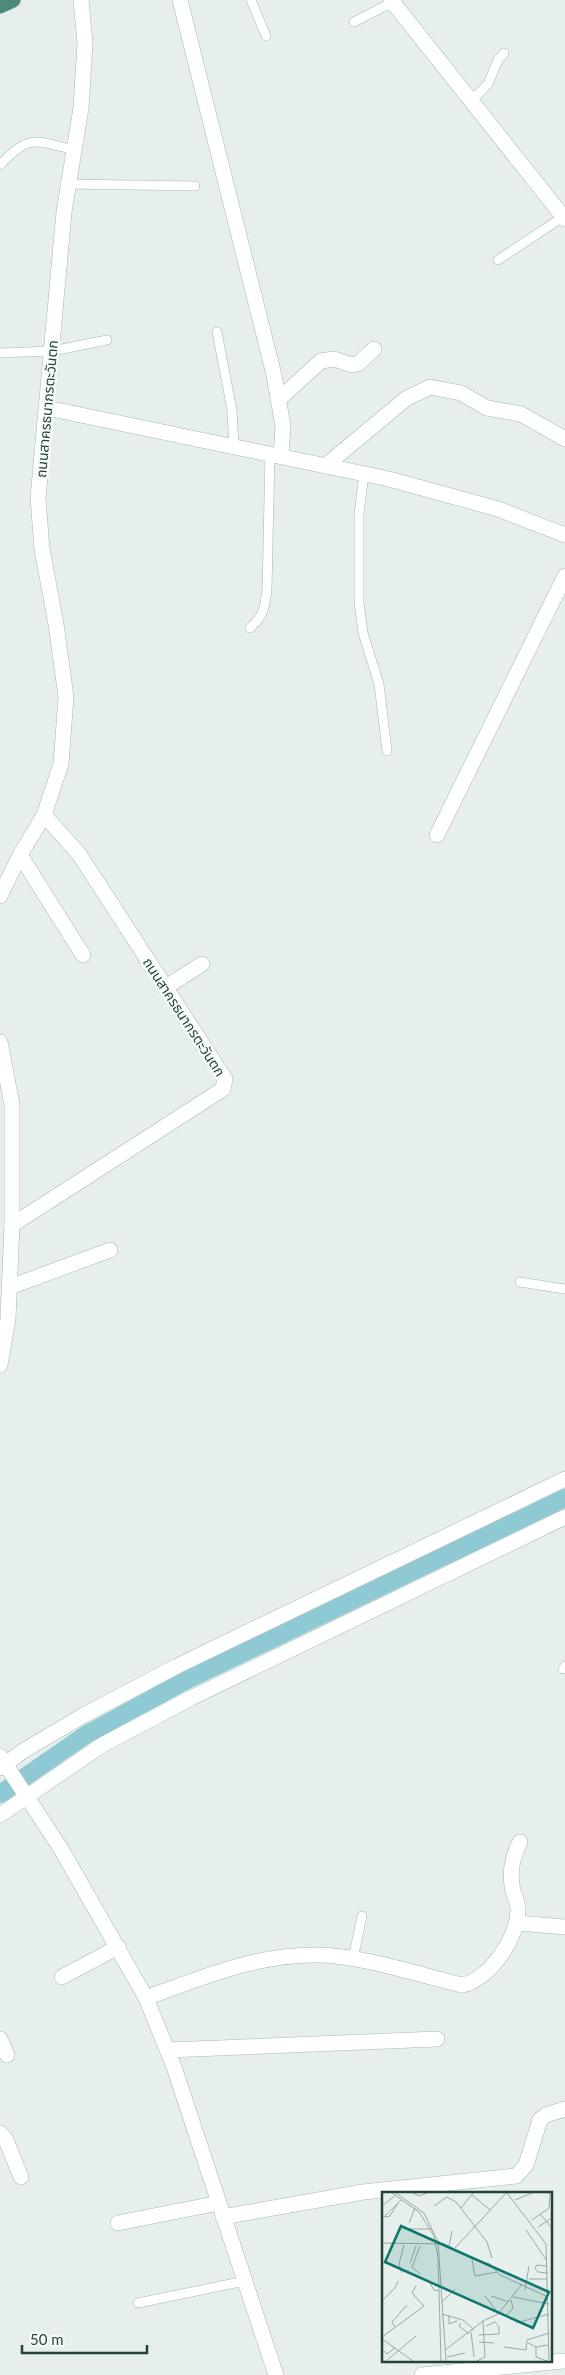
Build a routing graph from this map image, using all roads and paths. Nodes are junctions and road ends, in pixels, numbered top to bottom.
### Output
1 (13, 0) edge
2 (81, 0) edge
3 (180, 0) edge
4 (251, 0) edge
5 (392, 1) edge
6 (0, 6) edge
7 (354, 22) dead end
8 (266, 36) dead end
9 (504, 53) dead end
10 (471, 101) junction
11 (74, 150) junction
12 (0, 165) edge
13 (68, 184) junction
14 (195, 186) dead end
15 (564, 218) edge
16 (498, 260) dead end
17 (217, 332) dead end
18 (107, 340) dead end
19 (374, 349) dead end
20 (52, 351) junction
21 (0, 353) edge
22 (278, 400) junction
23 (47, 408) junction
24 (565, 439) edge
25 (234, 447) junction
26 (275, 455) junction
27 (326, 466) junction
28 (364, 474) junction
29 (565, 535) edge
30 (565, 576) edge
31 (250, 628) dead end
32 (387, 752) dead end
33 (44, 815) junction
34 (437, 836) dead end
35 (20, 855) junction
36 (0, 896) edge
37 (83, 955) dead end
38 (202, 964) dead end
39 (166, 987) junction
40 (0, 1042) edge
41 (12, 1225) junction
42 (110, 1250) dead end
43 (520, 1282) dead end
44 (10, 1287) junction
45 (565, 1289) edge
46 (0, 1366) edge
47 (565, 1479) edge
48 (565, 1517) edge
49 (3, 1764) edge
50 (24, 1794) junction
51 (0, 1816) edge
52 (520, 1842) dead end
53 (362, 1916) dead end
54 (517, 1923) junction
55 (565, 1927) edge
56 (118, 1946) junction
57 (353, 1959) junction
58 (62, 1977) dead end
59 (146, 1998) junction
60 (437, 2038) dead end
61 (0, 2039) edge
62 (168, 2050) junction
63 (7, 2055) dead end
64 (565, 2109) edge
65 (0, 2133) edge
66 (21, 2177) dead end
67 (219, 2202) junction
68 (223, 2217) junction
69 (118, 2223) dead end
70 (245, 2281) junction
71 (138, 2303) dead end
72 (563, 2361) dead end
73 (276, 2375) edge
74 (422, 2375) edge

1 - 6 highway
2 - 11 street, ถนนสาครธนากรตะวันตก
3 - 22 street
4 - 8 lane
5 - 7 lane
5 - 10 street
9 - 10 lane
10 - 15 street
11 - 12 lane
11 - 13 street, ถนนสาครธนากรตะวันตก
13 - 14 lane
13 - 20 street, ถนนสาครธนากรตะวันตก
15 - 16 lane
17 - 25 lane
18 - 20 lane
19 - 22 street
20 - 21 lane
20 - 23 street, ถนนสาครธนากรตะวันตก
22 - 26 street
23 - 25 street
23 - 33 street, ถนนสาครธนากรตะวันตก
24 - 27 street
25 - 26 street
26 - 27 street
26 - 31 lane
27 - 28 street
28 - 29 street
28 - 32 lane
30 - 34 street
33 - 35 street, ถนนสาครธนากรตะวันตก
33 - 39 street, ถนนสาครธนากรตะวันตก
35 - 36 street, ถนนสาครธนากรตะวันตก
35 - 37 street
38 - 39 street
39 - 41 street, ถนนสาครธนากรตะวันตก
40 - 41 street
41 - 44 street
42 - 44 street
43 - 45 lane
44 - 46 street
47 - 49 street
48 - 50 street
49 - 50 street
50 - 51 street
50 - 56 street
52 - 54 street
53 - 57 lane
54 - 55 street
54 - 57 street
56 - 58 street
56 - 59 street
57 - 59 street
59 - 62 street
60 - 62 street
61 - 63 street
62 - 67 street
64 - 68 street
65 - 66 street
67 - 68 street
67 - 69 street
68 - 70 street
70 - 71 lane
70 - 73 street
72 - 74 street

